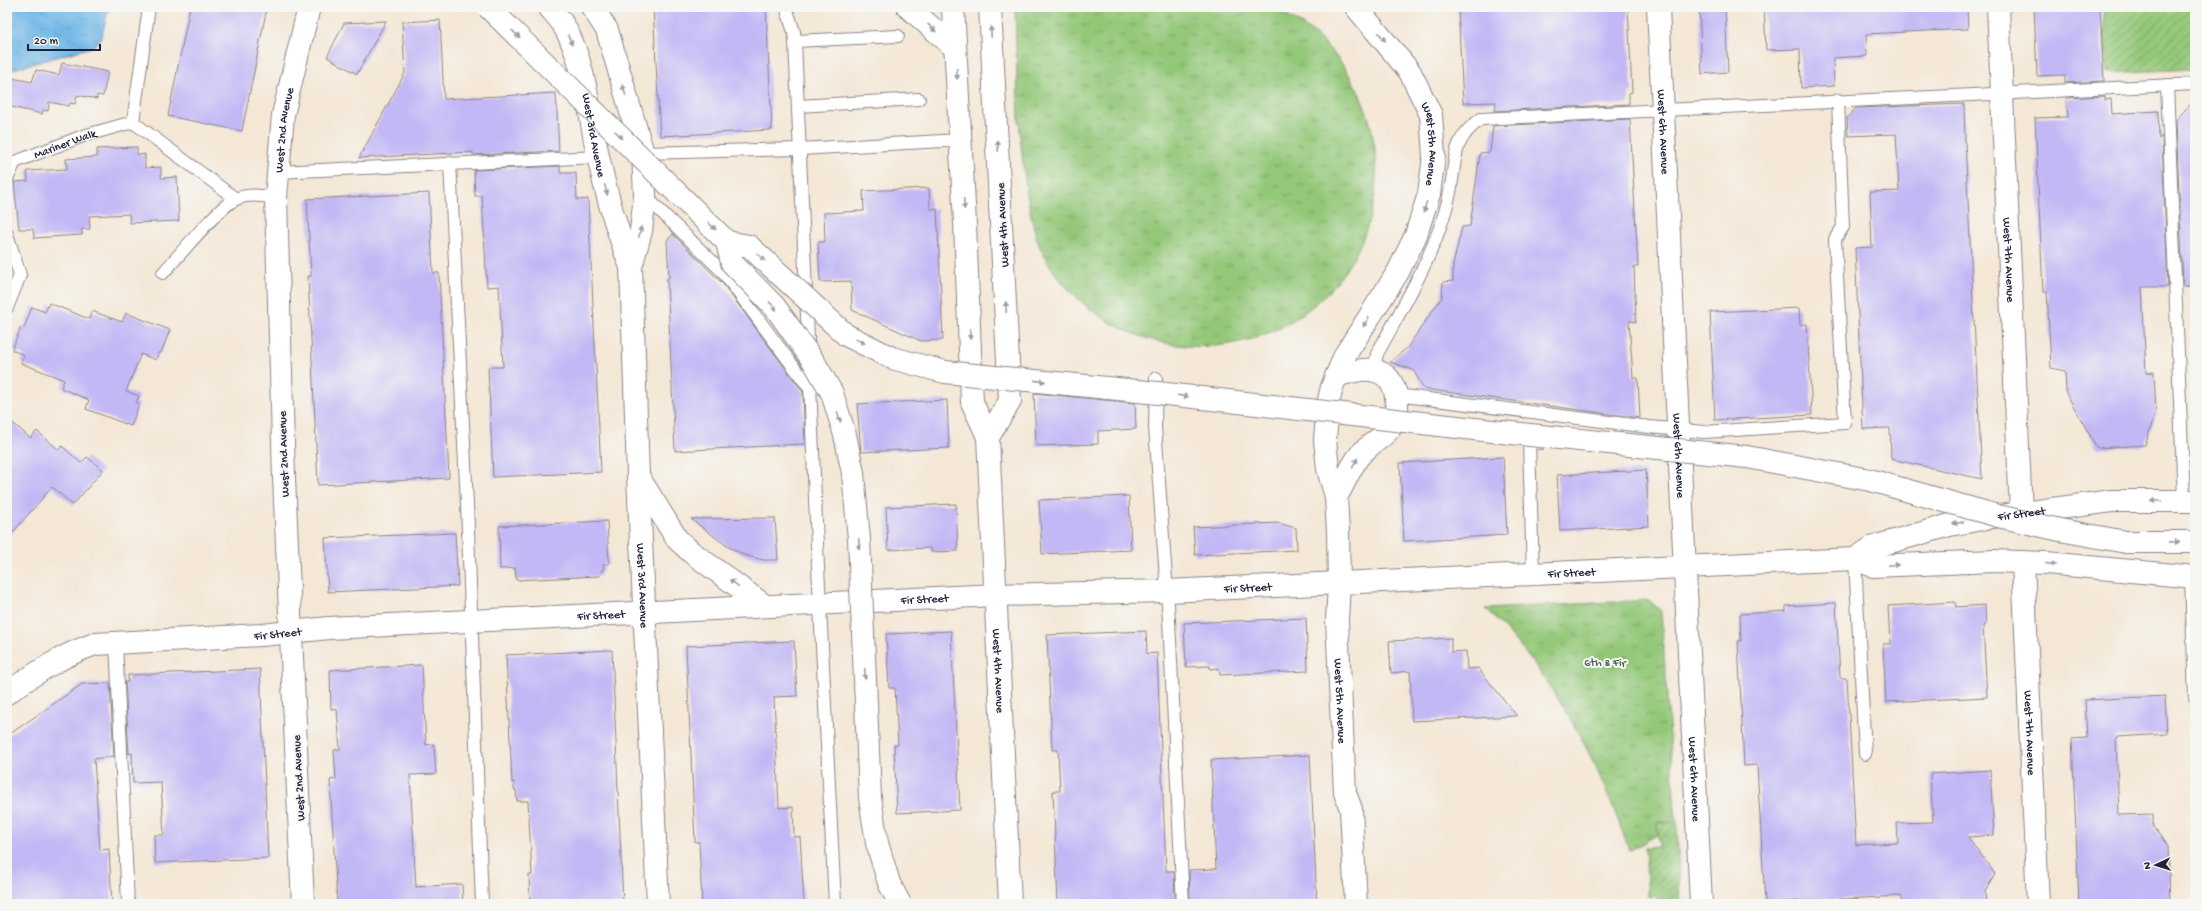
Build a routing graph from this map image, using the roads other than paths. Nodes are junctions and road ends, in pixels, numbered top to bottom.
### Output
1 (149, 7) edge
2 (310, 7) edge
3 (488, 7) edge
4 (549, 7) edge
5 (592, 7) edge
6 (786, 7) edge
7 (908, 7) edge
8 (953, 7) edge
9 (990, 7) edge
10 (1356, 7) edge
11 (1658, 7) edge
12 (1998, 7) edge
13 (898, 36) dead end
14 (795, 41) junction
15 (955, 48) junction
16 (2195, 84) edge
17 (2167, 85) junction
18 (2002, 93) junction
19 (919, 100) dead end
20 (1838, 100) junction
21 (798, 106) junction
22 (1663, 109) junction
23 (133, 122) junction
24 (961, 140) junction
25 (799, 149) junction
26 (643, 153) junction
27 (598, 157) junction
28 (450, 163) junction
29 (278, 172) junction
30 (7, 179) edge
31 (645, 196) junction
32 (276, 198) junction
33 (236, 199) junction
34 (7, 234) edge
35 (727, 242) junction
36 (631, 267) junction
37 (163, 273) dead end
38 (7, 308) edge
39 (1374, 370) junction
40 (1336, 376) junction
41 (1156, 378) dead end
42 (811, 390) junction
43 (1396, 395) junction
44 (1678, 430) junction
45 (988, 437) junction
46 (1680, 459) junction
47 (638, 476) junction
48 (1336, 497) junction
49 (2190, 501) edge
50 (2021, 512) junction
51 (2195, 542) edge
52 (1855, 559) junction
53 (2023, 562) junction
54 (1684, 566) junction
55 (1533, 575) junction
56 (2193, 577) edge
57 (1339, 584) junction
58 (1168, 592) junction
59 (996, 595) junction
60 (820, 603) junction
61 (765, 606) junction
62 (644, 613) junction
63 (472, 621) junction
64 (291, 632) junction
65 (116, 642) junction
66 (7, 693) edge
67 (2195, 697) edge
68 (1865, 754) dead end
69 (128, 904) edge
70 (303, 904) edge
71 (482, 904) edge
72 (658, 904) edge
73 (835, 904) edge
74 (900, 904) edge
75 (1010, 904) edge
76 (1183, 904) edge
77 (1356, 904) edge
78 (1701, 904) edge
79 (2038, 904) edge

1 - 23 lane
2 - 29 main road, West 2nd Avenue
3 -> 35 main road, bridge
4 -> 27 main road, West 3rd Avenue
26 -> 5 main road, West 3rd Avenue
6 - 14 lane
7 -> 15 main road
8 - 15 main road, West 4th Avenue
45 -> 9 main road, West 4th Avenue
10 -> 40 main road, West 5th Avenue
11 - 22 main road, West 6th Avenue
12 - 18 main road, West 7th Avenue
13 - 14 lane
14 - 21 lane
15 -> 24 main road, West 4th Avenue
16 - 17 lane
17 - 18 lane
17 - 49 lane
18 - 20 lane
18 - 50 main road, West 7th Avenue
19 - 21 lane
20 - 22 lane
20 - 44 lane
21 - 25 lane
22 - 39 lane
22 - 44 main road, West 6th Avenue
23 - 30 lane, Mariner Walk
23 - 33 lane
24 - 25 lane
24 -> 45 main road, West 4th Avenue
25 - 26 lane
25 - 42 lane
26 - 31 main road, West 3rd Avenue
27 - 28 lane
27 -> 36 main road, West 3rd Avenue
28 - 29 lane
28 - 63 lane
29 - 32 main road, West 2nd Avenue
36 -> 31 main road, West 3rd Avenue
31 - 42 lane
32 - 33 lane
32 - 64 main road, West 2nd Avenue
33 - 37 lane
34 - 38 lane
35 -> 51 main road, bridge
35 -> 74 main road, bridge
36 - 47 main road, West 3rd Avenue
39 - 40 main road
39 - 43 main road
40 - 48 main road, West 5th Avenue
41 - 58 lane
42 - 60 lane
43 - 44 lane
48 -> 43 main road
44 - 46 main road, West 6th Avenue
45 - 59 main road, West 4th Avenue
46 - 54 main road, West 6th Avenue
46 - 55 lane
61 -> 47 main road
47 - 62 main road, West 3rd Avenue
48 - 57 main road, West 5th Avenue
49 -> 50 main road, Fir Street
50 -> 52 main road, Fir Street
52 -> 53 main road, Fir Street
52 - 54 main road, Fir Street
52 - 68 lane
53 -> 56 main road, Fir Street
53 - 79 main road, West 7th Avenue
54 - 55 main road, Fir Street
54 - 78 main road, West 6th Avenue
55 - 57 main road, Fir Street
56 - 67 lane
57 - 58 main road, Fir Street
57 - 77 main road, West 5th Avenue
58 - 59 main road, Fir Street
58 - 76 lane
59 - 60 main road, Fir Street
59 - 75 main road, West 4th Avenue
60 - 61 main road, Fir Street
60 - 73 lane
61 - 62 main road, Fir Street
62 - 63 main road, Fir Street
62 - 72 main road, West 3rd Avenue
63 - 64 main road, Fir Street
63 - 71 lane
64 - 65 main road, Fir Street
64 - 70 main road, West 2nd Avenue
65 - 66 main road, Fir Street
65 - 69 lane

